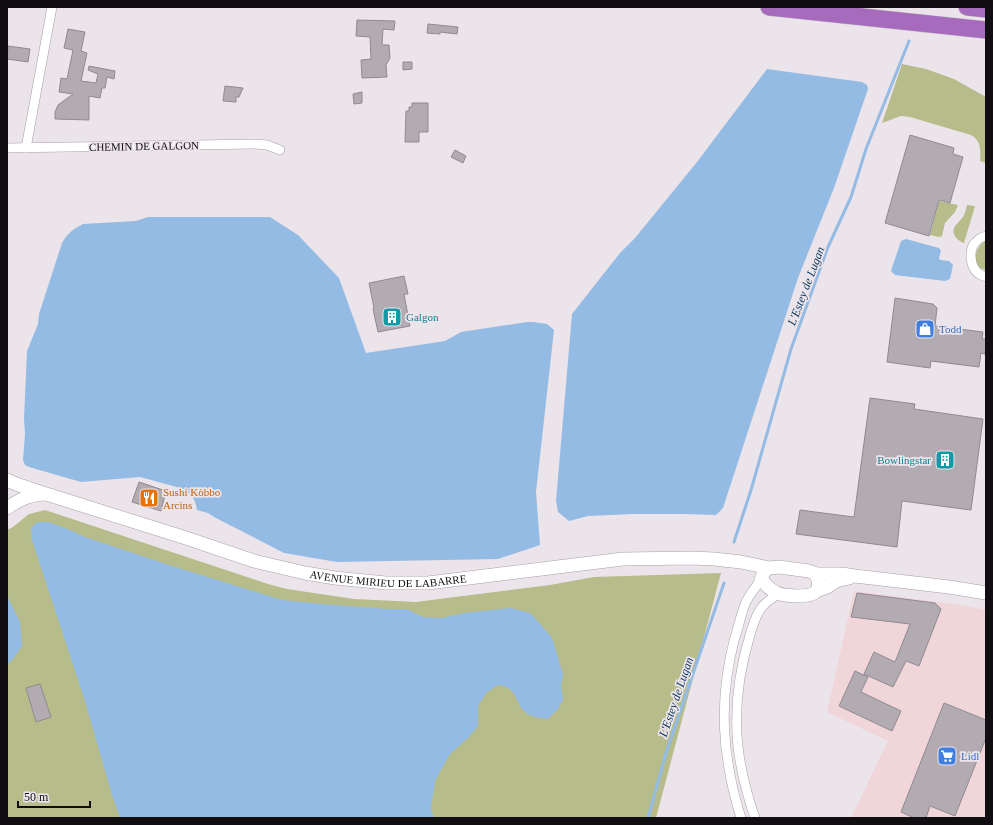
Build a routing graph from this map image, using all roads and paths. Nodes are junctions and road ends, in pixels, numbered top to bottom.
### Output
1 (52, 7) edge
2 (769, 7) edge
3 (967, 7) edge
4 (986, 9) edge
5 (986, 30) edge
6 (7, 148) edge
7 (26, 148) junction
8 (280, 150) dead end
9 (986, 236) edge
10 (986, 277) edge
11 (7, 480) edge
12 (46, 494) junction
13 (7, 508) edge
14 (739, 562) junction
15 (769, 568) junction
16 (816, 574) junction
17 (855, 576) junction
18 (761, 579) junction
19 (818, 590) junction
20 (986, 593) edge
21 (778, 594) junction
22 (724, 722) junction
23 (736, 722) junction
24 (741, 818) edge
25 (755, 818) edge

1 - 7 street
2 - 5 highway
3 - 4 highway
6 - 7 street, CHEMIN DE GALGON
7 - 8 street, CHEMIN DE GALGON
9 - 10 street
11 - 12 main road, AVENUE MIRIEU DE LABARRE
11 - 13 main road
12 - 13 main road, AVENUE MIRIEU DE LABARRE
12 - 14 main road, AVENUE MIRIEU DE LABARRE
14 - 15 main road, AVENUE MIRIEU DE LABARRE
14 - 18 main road
15 - 16 main road, AVENUE MIRIEU DE LABARRE
15 - 18 main road
16 - 17 main road, AVENUE MIRIEU DE LABARRE
16 - 19 main road
17 - 19 main road, AVENUE MIRIEU DE LABARRE
17 - 20 main road, AVENUE MIRIEU DE LABARRE
18 - 21 main road
18 - 22 street
19 - 21 main road, AVENUE MIRIEU DE LABARRE
21 - 23 street
22 - 23 street
22 - 24 street
23 - 25 street

